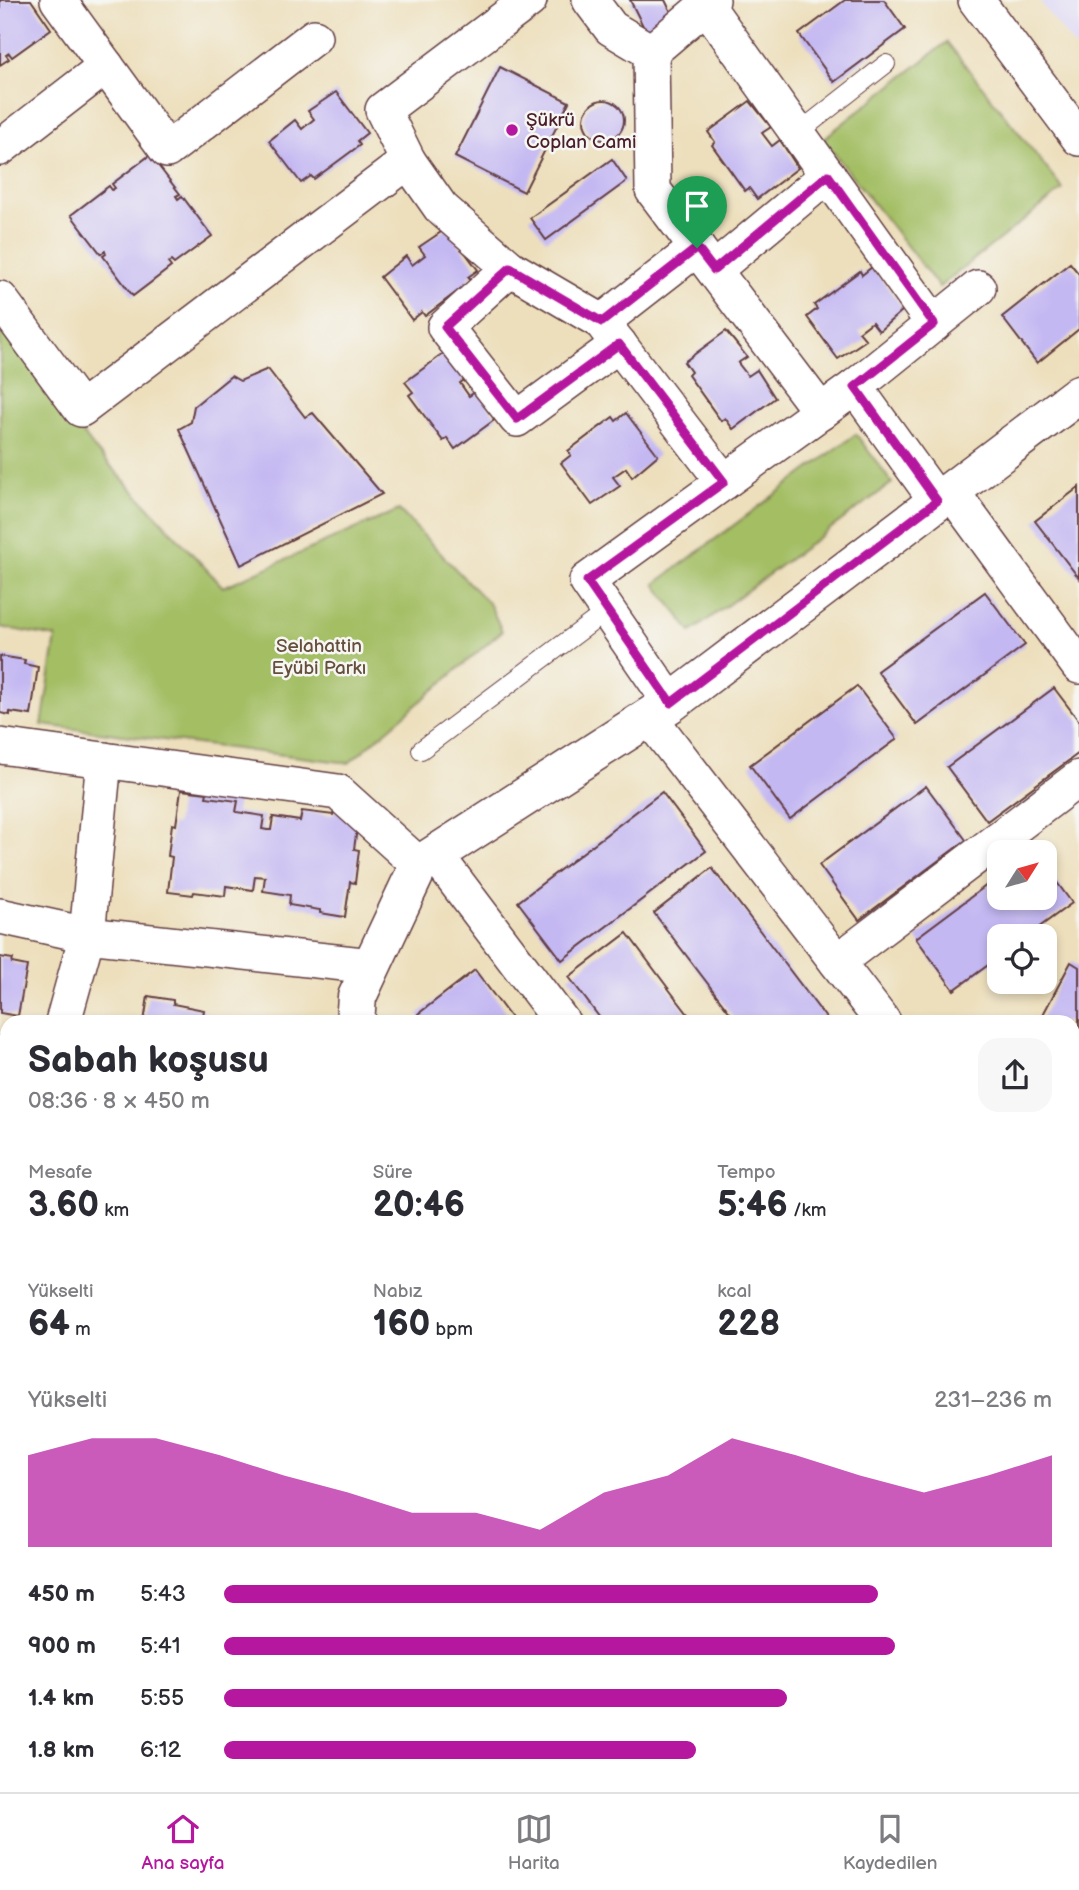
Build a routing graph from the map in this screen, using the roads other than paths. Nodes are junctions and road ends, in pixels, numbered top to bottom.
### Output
1 (58, 0) edge
2 (529, 0) edge
3 (590, 0) edge
4 (976, 0) edge
5 (709, 2) edge
6 (314, 37) dead end
7 (652, 52) junction
8 (886, 64) dead end
9 (106, 66) junction
10 (798, 133) junction
11 (1079, 138) edge
12 (0, 148) edge
13 (408, 161) junction
14 (828, 175) junction
15 (706, 259) junction
16 (510, 268) junction
17 (978, 288) dead end
18 (0, 299) edge
19 (934, 324) junction
20 (610, 333) junction
21 (855, 387) junction
22 (1079, 394) edge
23 (821, 412) junction
24 (724, 482) junction
25 (944, 496) junction
26 (607, 611) junction
27 (1079, 666) edge
28 (660, 710) junction
29 (0, 746) edge
30 (421, 750) dead end
31 (104, 761) junction
32 (1079, 778) edge
33 (427, 860) junction
34 (0, 916) edge
35 (88, 934) junction
36 (837, 962) junction
37 (372, 966) junction
38 (65, 1015) edge
39 (356, 1015) edge
40 (556, 1015) edge
41 (878, 1015) edge

1 - 9 street
2 - 13 street
3 - 7 street
4 - 11 street
5 - 7 street
5 - 10 street
6 - 9 street
7 - 15 street
8 - 10 lane
9 - 12 street
10 - 14 street
13 - 16 street
13 - 18 street
14 - 15 street
14 - 19 street
15 - 20 street
15 - 23 street
16 - 20 street
16 - 20 street
17 - 19 street
19 - 21 street
20 - 24 street
21 - 23 street
21 - 25 street
22 - 25 street
23 - 24 street
24 - 26 street
25 - 27 street
25 - 28 street
26 - 28 street
26 - 30 lane
28 - 33 street
28 - 36 street
29 - 31 street
31 - 33 street
31 - 35 street
32 - 36 street
33 - 37 street
33 - 40 street
34 - 35 street
35 - 37 street
35 - 38 street
36 - 41 street
37 - 39 street

